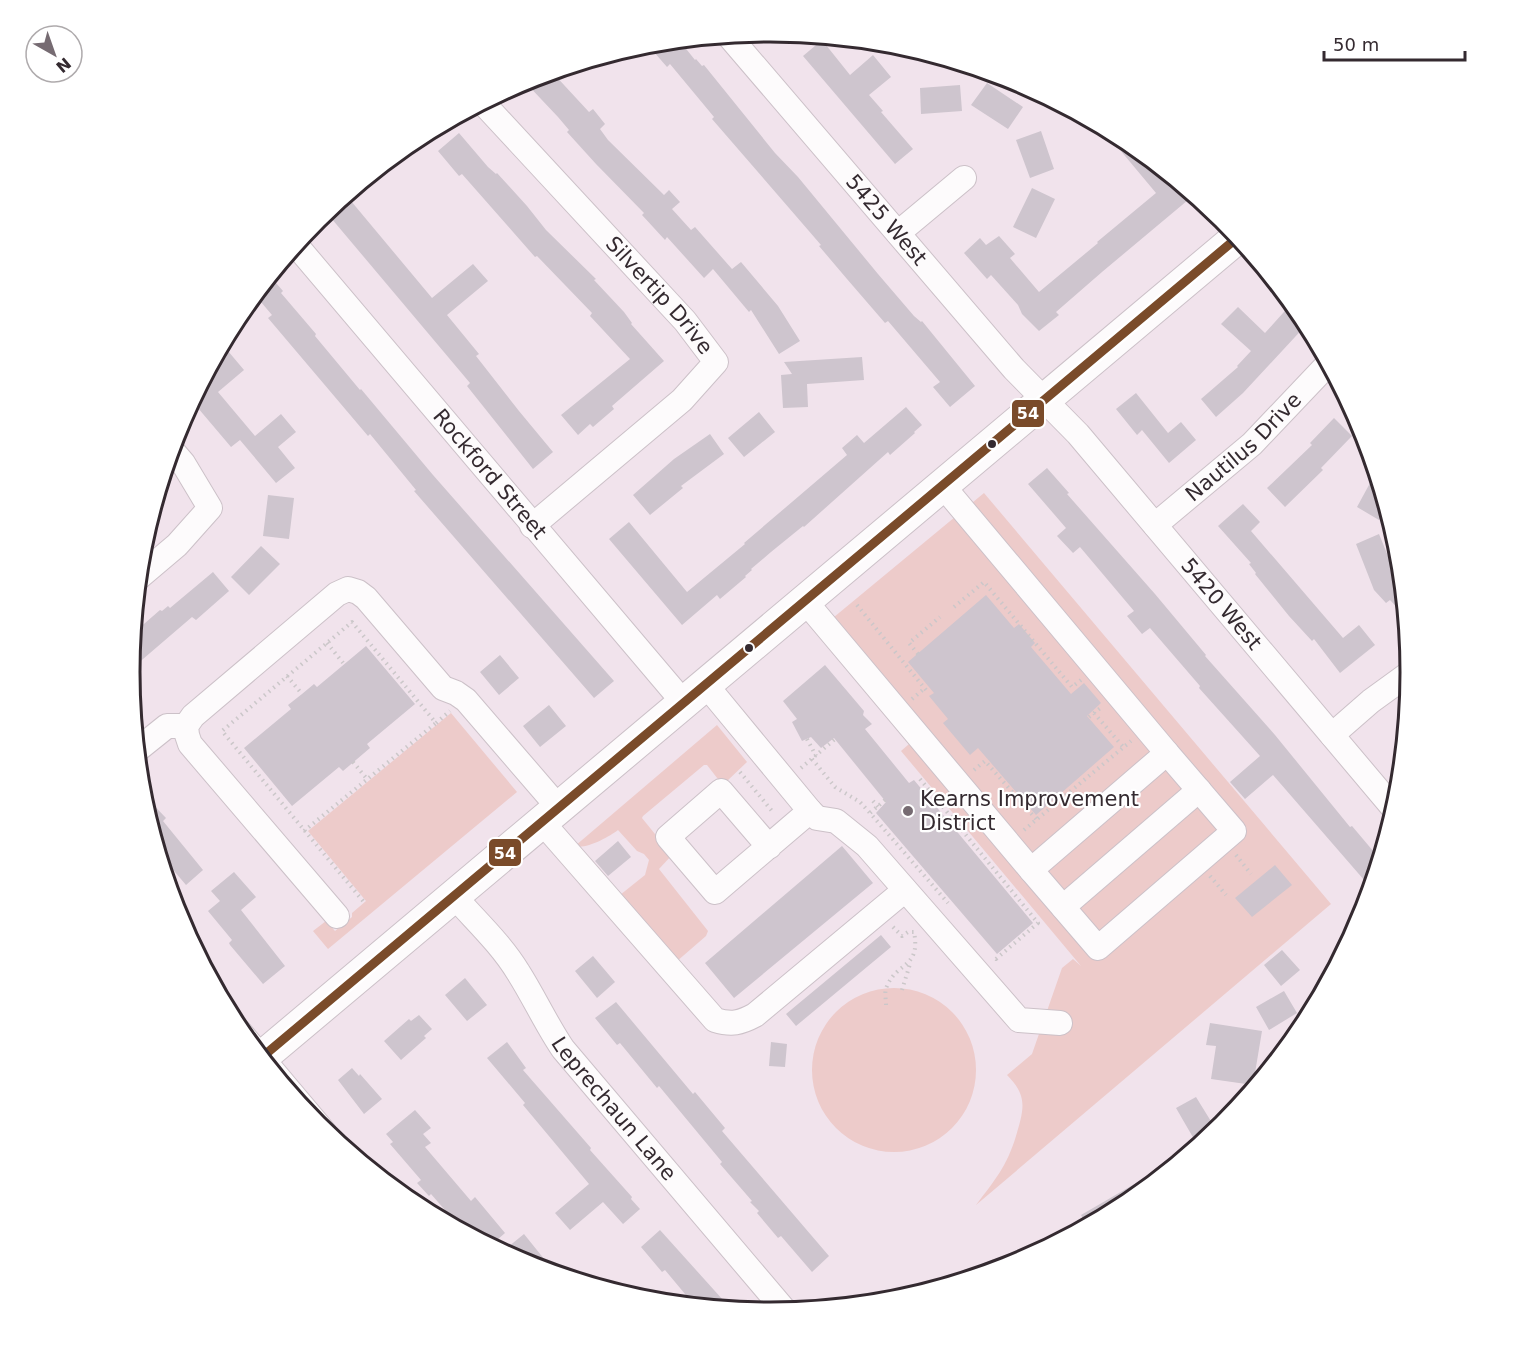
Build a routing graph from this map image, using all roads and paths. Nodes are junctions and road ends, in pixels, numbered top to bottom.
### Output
1 (741, 43) edge
2 (488, 109) edge
3 (964, 178) dead end
4 (898, 233) junction
5 (1231, 243) edge
6 (301, 251) edge
7 (1323, 370) edge
8 (1045, 400) junction
9 (178, 457) edge
10 (943, 486) junction
11 (1155, 525) junction
12 (532, 526) junction
13 (149, 569) edge
14 (805, 601) junction
15 (857, 605) dead end
16 (954, 607) dead end
17 (940, 617) dead end
18 (327, 643) junction
19 (918, 654) dead end
20 (344, 664) dead end
21 (287, 676) junction
22 (1084, 678) dead end
23 (1400, 680) edge
24 (302, 694) dead end
25 (695, 694) junction
26 (910, 701) dead end
27 (1105, 704) dead end
28 (453, 712) dead end
29 (1094, 713) junction
30 (1089, 717) dead end
31 (435, 723) junction
32 (186, 726) junction
33 (1332, 735) junction
34 (1136, 736) dead end
35 (807, 739) dead end
36 (835, 740) dead end
37 (144, 744) edge
38 (1124, 748) junction
39 (1167, 753) junction
40 (814, 757) junction
41 (353, 762) dead end
42 (966, 763) dead end
43 (799, 769) dead end
44 (740, 772) dead end
45 (267, 776) dead end
46 (367, 779) junction
47 (920, 779) dead end
48 (262, 780) junction
49 (1199, 790) junction
50 (771, 793) dead end
51 (763, 800) junction
52 (885, 800) dead end
53 (1387, 800) edge
54 (873, 801) dead end
55 (879, 807) junction
56 (772, 810) dead end
57 (810, 811) junction
58 (870, 813) junction
59 (550, 815) junction
60 (1037, 820) junction
61 (304, 831) junction
62 (1022, 832) dead end
63 (769, 847) dead end
64 (1232, 850) dead end
65 (1031, 870) junction
66 (1251, 874) dead end
67 (905, 890) junction
68 (454, 896) junction
69 (363, 901) dead end
70 (1063, 907) junction
71 (951, 908) dead end
72 (879, 911) junction
73 (337, 916) dead end
74 (988, 951) dead end
75 (910, 963) junction
76 (903, 990) dead end
77 (886, 1005) dead end
78 (1060, 1023) dead end
79 (267, 1052) edge
80 (778, 1303) edge

1 - 4 street, 5425 West
2 - 12 street, Silvertip Drive
3 - 4 street
4 - 8 street, 5425 West
5 - 8 main road
6 - 12 street, Rockford Street
7 - 11 street, Nautilus Drive
8 - 10 main road
8 - 11 street, 5420 West
9 - 13 street
10 - 14 main road
10 - 39 street
11 - 33 street, 5420 West
12 - 25 street, Rockford Street
14 - 25 main road
14 - 65 street
15 - 26 path
16 - 22 path
17 - 19 path
18 - 20 path
18 - 21 path
18 - 31 path
21 - 24 path
21 - 48 path
23 - 33 street
25 - 57 street, Rockford Street
25 - 59 main road
27 - 29 path
28 - 31 path
29 - 30 path
29 - 38 path
31 - 46 path
32 - 37 street
32 - 59 street
32 - 73 street
33 - 53 street, 5420 West
34 - 38 path
35 - 40 path
36 - 40 path
38 - 60 path
39 - 49 street
39 - 65 street
40 - 43 path
40 - 58 path
41 - 46 path
42 - 60 path
44 - 51 path
45 - 48 path
46 - 61 path
47 - 74 path
48 - 61 path
49 - 70 street
49 - 70 street
50 - 51 path
51 - 56 path
52 - 55 path
54 - 55 path
55 - 58 path
57 - 63 street
57 - 67 street
58 - 71 path
59 - 68 main road
59 - 72 street
60 - 62 path
61 - 69 path
64 - 66 path
65 - 70 street
67 - 72 street
67 - 78 street
68 - 79 main road
68 - 80 street, Leprechaun Lane
72 - 75 path
75 - 76 path
75 - 77 path

